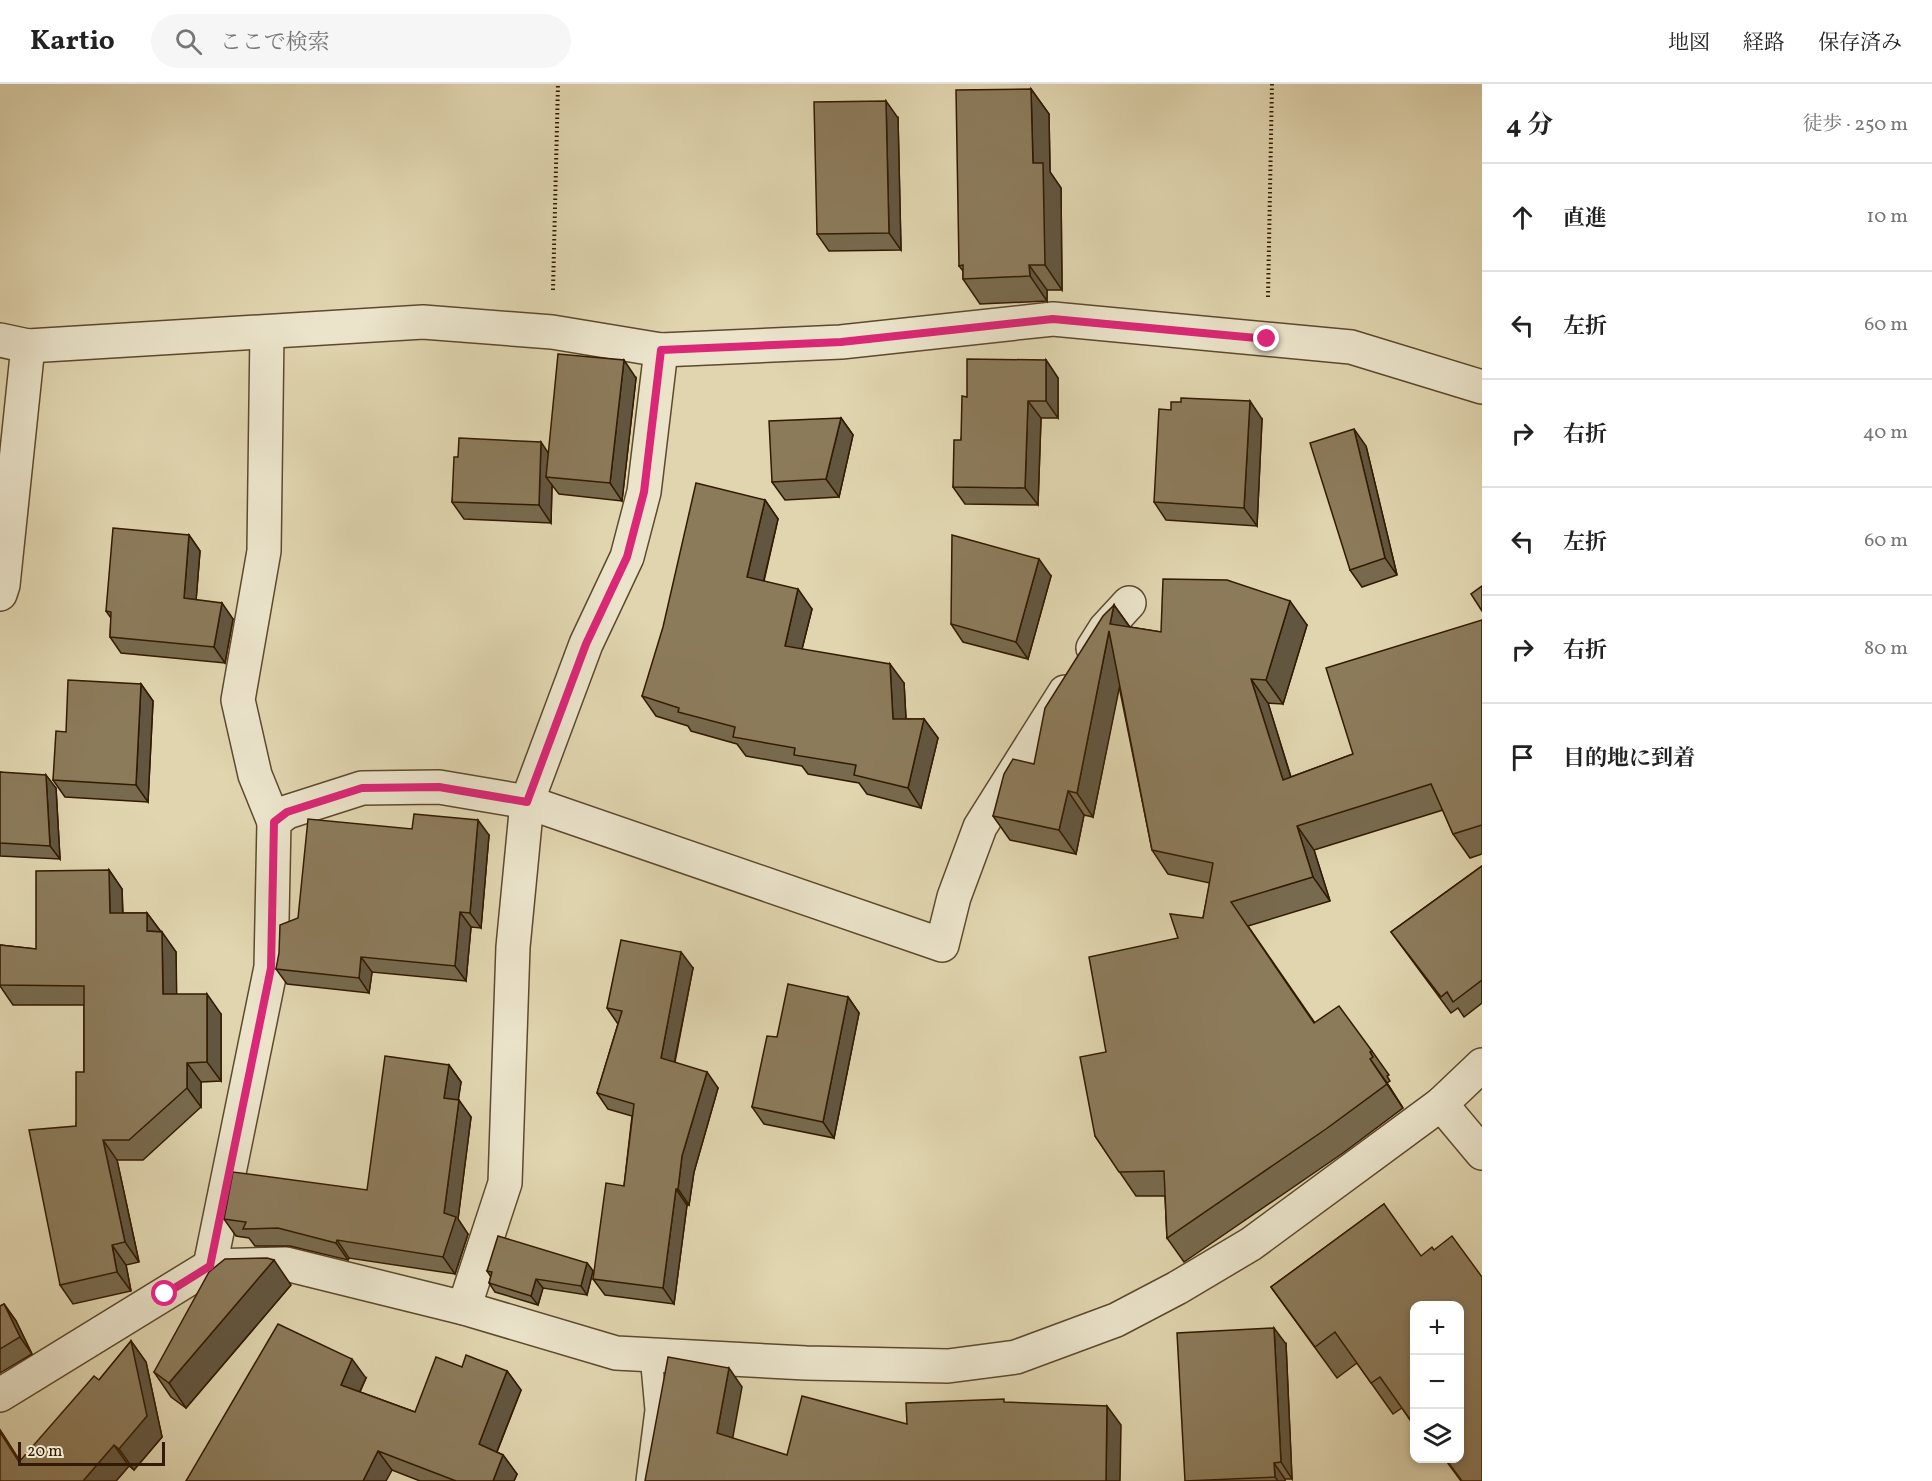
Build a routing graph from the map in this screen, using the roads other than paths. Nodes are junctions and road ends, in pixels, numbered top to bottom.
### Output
1 (267, 332) junction
2 (14, 343) edge
3 (661, 350) junction
4 (1482, 387) edge
5 (0, 594) edge
6 (1129, 603) dead end
7 (527, 802) junction
8 (274, 822) junction
9 (1482, 1065) edge
10 (1442, 1104) junction
11 (1482, 1153) edge
12 (210, 1266) junction
13 (464, 1308) junction
14 (651, 1355) junction
15 (0, 1395) edge
16 (647, 1481) edge

1 - 2 street
1 - 3 street
1 - 8 street
2 - 5 street
3 - 4 street
3 - 7 street
6 - 7 street
7 - 8 street
7 - 13 street
8 - 12 street
9 - 10 street
10 - 11 street
10 - 14 street
12 - 13 street
12 - 15 street
13 - 14 street
14 - 16 lane

